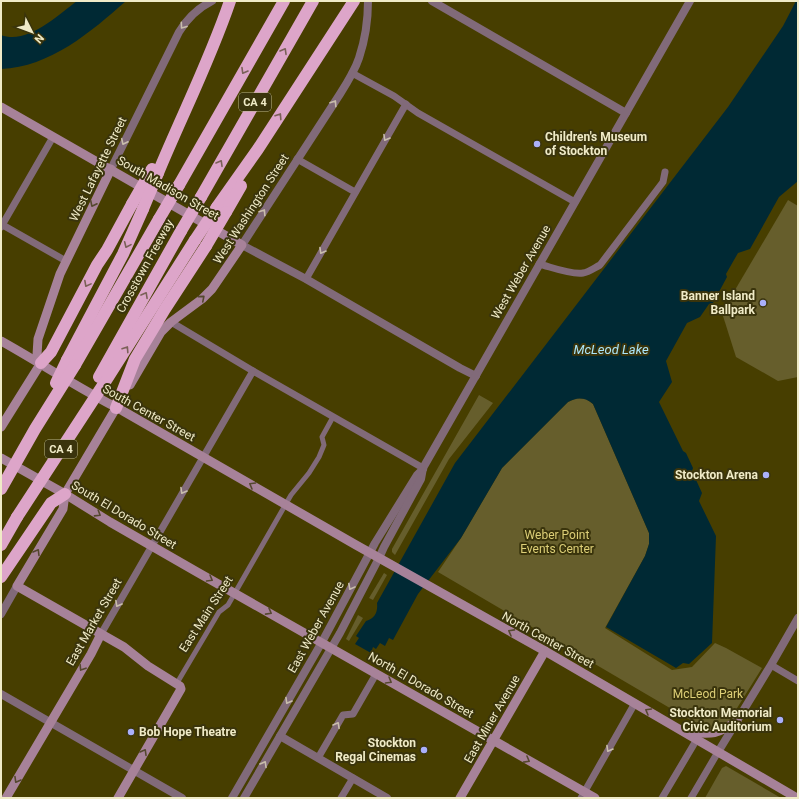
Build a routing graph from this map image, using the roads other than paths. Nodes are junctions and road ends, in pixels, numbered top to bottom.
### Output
1 (212, 1) edge
2 (230, 1) edge
3 (235, 1) edge
4 (284, 1) edge
5 (354, 1) edge
6 (368, 1) edge
7 (432, 1) edge
8 (690, 1) edge
9 (311, 4) edge
10 (219, 32) junction
11 (352, 72) junction
12 (406, 104) junction
13 (1, 107) edge
14 (626, 113) junction
15 (53, 137) junction
16 (297, 159) junction
17 (111, 169) junction
18 (665, 172) dead end
19 (355, 192) junction
20 (575, 202) junction
21 (137, 206) junction
22 (221, 209) junction
23 (1, 225) edge
24 (242, 245) junction
25 (66, 261) junction
26 (539, 264) junction
27 (306, 280) junction
28 (170, 322) junction
29 (1, 341) edge
30 (71, 362) junction
31 (41, 363) junction
32 (253, 371) junction
33 (476, 376) junction
34 (102, 380) junction
35 (116, 408) junction
36 (335, 418) junction
37 (1, 427) edge
38 (203, 457) junction
39 (1, 458) edge
40 (423, 468) junction
41 (1, 489) edge
42 (65, 494) junction
43 (286, 504) junction
44 (1, 545) edge
45 (152, 545) junction
46 (370, 553) junction
47 (379, 558) junction
48 (1, 577) edge
49 (17, 586) junction
50 (235, 593) junction
51 (1, 614) edge
52 (798, 618) edge
53 (101, 634) junction
54 (322, 642) junction
55 (331, 648) junction
56 (545, 651) junction
57 (771, 665) junction
58 (376, 674) junction
59 (798, 681) edge
60 (177, 683) junction
61 (1, 694) edge
62 (635, 703) junction
63 (737, 721) junction
64 (50, 722) junction
65 (684, 732) junction
66 (280, 736) junction
67 (697, 739) junction
68 (493, 740) junction
69 (718, 752) junction
70 (318, 758) junction
71 (134, 770) junction
72 (352, 778) junction
73 (582, 795) edge
74 (6, 798) edge
75 (118, 798) edge
76 (182, 798) edge
77 (232, 798) edge
78 (244, 798) edge
79 (341, 798) edge
80 (387, 798) edge
81 (460, 798) edge
82 (595, 798) edge
83 (662, 798) edge
84 (690, 798) edge
85 (797, 798) edge

1 -> 17 street, West Lafayette Street
2 - 10 highway, CA 4
3 - 10 highway
4 -> 30 highway, Crosstown Freeway / CA 4, bridge
22 -> 5 highway, CA 4
6 - 11 street, West Washington Street
7 - 14 street
8 - 14 street, West Weber Avenue
34 -> 9 highway, Crosstown Freeway / CA 4, bridge
10 - 21 highway, CA 4, bridge
11 - 12 street
16 -> 11 street, West Washington Street
12 -> 19 street
12 - 20 street
13 - 15 main road, South Madison Street
14 - 20 street, West Weber Avenue
15 - 17 main road, South Madison Street
15 - 23 street
16 - 19 street
24 -> 16 street, West Washington Street
17 - 24 main road, South Madison Street
17 -> 25 main road, West Lafayette Street
18 - 26 street
19 -> 27 street
20 - 26 street, West Weber Avenue
21 -> 30 highway, CA 4
21 -> 31 highway
34 -> 22 highway, CA 4, bridge
22 - 35 highway, bridge
23 - 25 street
24 - 27 street, South Madison Street
28 -> 24 main road, West Washington Street
25 - 31 main road, West Lafayette Street
26 - 33 street, West Weber Avenue
27 - 33 street, South Madison Street
28 - 32 street
28 - 35 main road, West Washington Street
29 - 31 main road, South Center Street
30 - 41 highway, CA 4, bridge
31 - 35 main road, South Center Street
31 - 37 main road
32 - 36 street
32 - 38 street, East Market Street
33 - 40 street, West Weber Avenue
34 - 44 highway, CA 4, bridge
35 - 38 main road, South Center Street
35 - 42 main road, West Washington Street
36 - 40 street
36 - 43 street, East Main Street
43 -> 38 main road, South Center Street
38 -> 45 street, East Market Street
39 - 42 main road, South El Dorado Street
40 - 46 street, East Weber Avenue
40 - 47 street, West Weber Avenue
42 -> 45 main road, South El Dorado Street
42 - 48 highway
49 -> 42 main road, West Washington Street
43 - 46 main road, North Center Street
43 - 50 street, East Main Street
45 -> 50 main road, South El Dorado Street
45 -> 53 street, East Market Street
46 - 47 main road, North Center Street
46 -> 54 street, East Weber Avenue
47 - 55 street, East Weber Avenue
56 -> 47 main road, North Center Street
49 - 51 street
49 - 53 main road
50 -> 54 main road, North El Dorado Street
50 - 60 street, East Main Street
52 - 57 street
53 - 60 main road
53 -> 64 main road, East Market Street
54 - 55 main road, North El Dorado Street
54 -> 77 street, East Weber Avenue
55 - 58 main road, North El Dorado Street
55 - 66 street, East Weber Avenue
56 - 62 main road, North Center Street
56 - 68 main road, East Miner Avenue
57 - 59 street
57 - 63 street
58 -> 68 main road, North El Dorado Street
70 -> 58 street
71 -> 60 main road, East Main Street
61 - 64 street
65 -> 62 main road, North Center Street
62 -> 73 street
63 - 65 main road
63 - 69 street
64 - 71 street
64 -> 74 main road, East Market Street
65 - 67 main road, North Center Street
66 - 70 street
78 -> 66 street, East Weber Avenue
67 - 69 main road, North Center Street
67 - 83 street
68 -> 73 main road, North El Dorado Street
68 - 81 main road, East Miner Avenue
69 - 84 street
69 - 85 main road, North Center Street
70 - 72 street
71 - 75 main road, East Main Street
71 - 76 street
72 - 79 street
72 - 80 street
73 - 82 main road, North El Dorado Street

